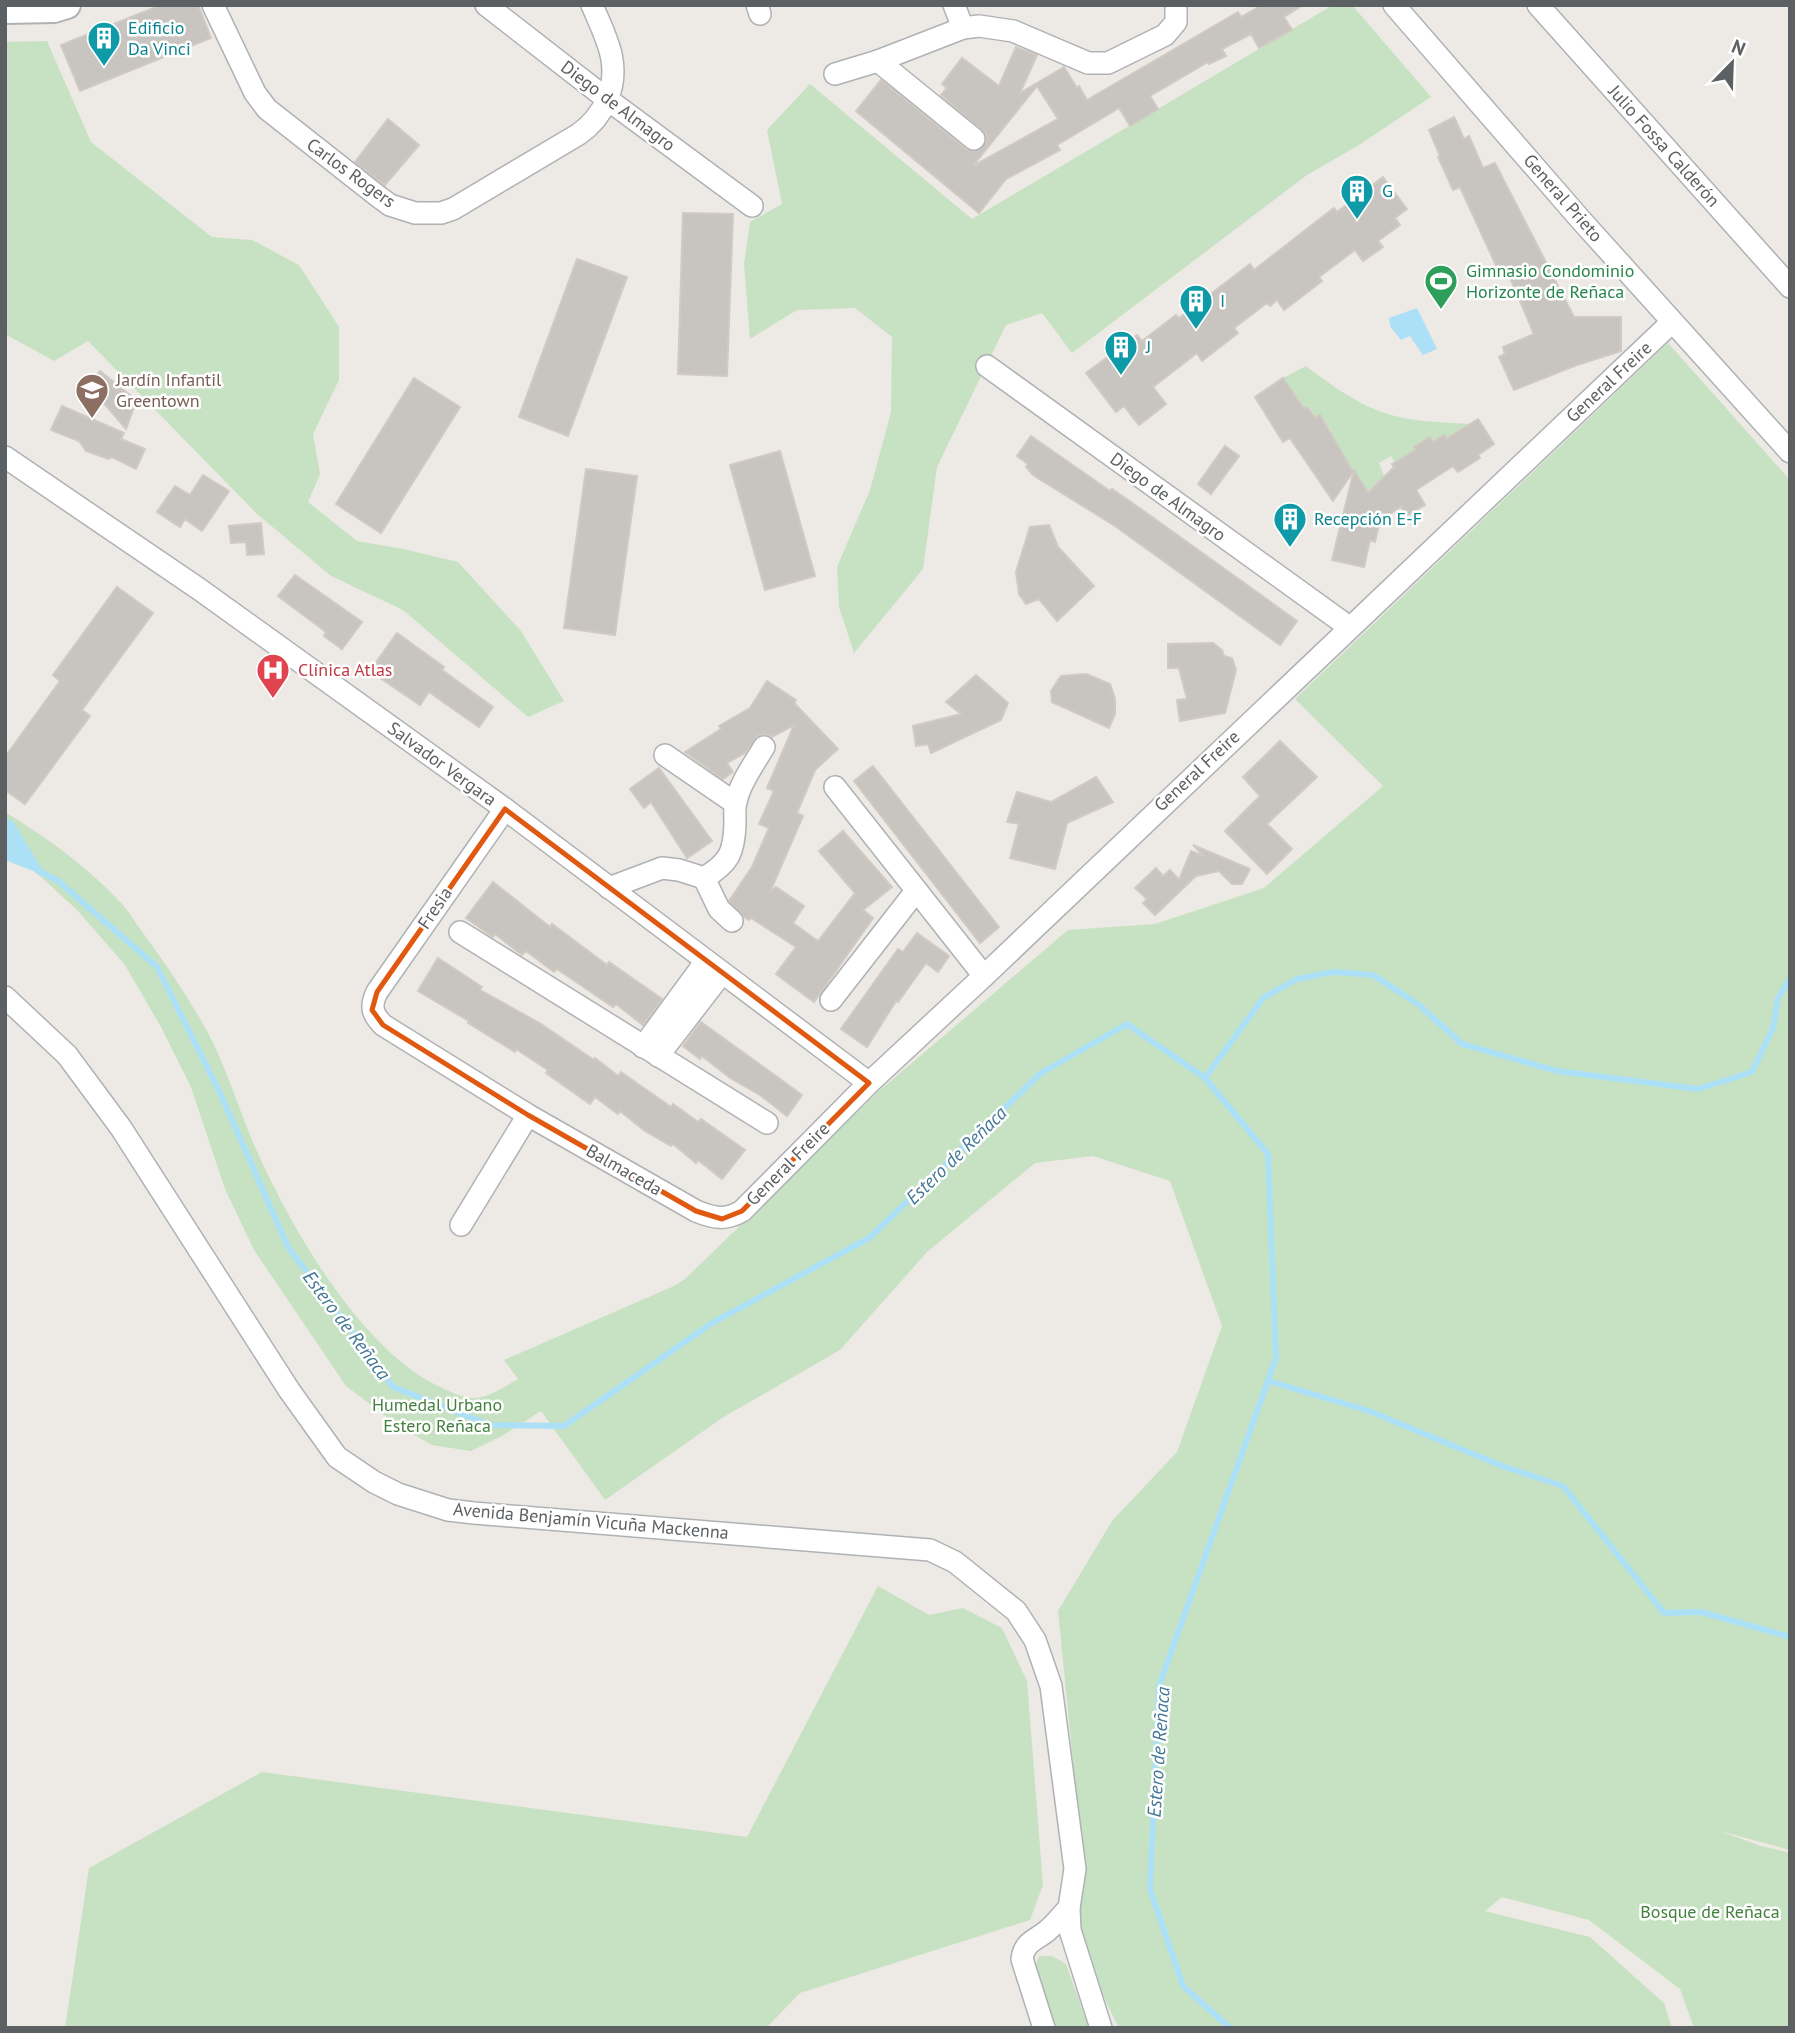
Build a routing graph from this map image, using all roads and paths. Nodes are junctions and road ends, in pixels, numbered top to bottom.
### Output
1 (67, 5) edge
2 (213, 5) edge
3 (486, 5) edge
4 (592, 5) edge
5 (954, 5) edge
6 (1176, 5) edge
7 (1394, 5) edge
8 (1538, 5) edge
9 (5, 10) edge
10 (963, 28) junction
11 (878, 61) junction
12 (835, 74) dead end
13 (607, 99) junction
14 (974, 139) dead end
15 (752, 206) dead end
16 (1790, 287) edge
17 (1672, 322) junction
18 (987, 366) dead end
19 (1790, 452) edge
20 (5, 457) edge
21 (1349, 627) junction
22 (764, 747) dead end
23 (665, 755) dead end
24 (835, 787) dead end
25 (735, 803) junction
26 (505, 809) junction
27 (704, 878) junction
28 (609, 888) junction
29 (916, 891) junction
30 (732, 921) dead end
31 (460, 932) dead end
32 (714, 967) junction
33 (984, 976) junction
34 (5, 997) edge
35 (831, 1000) dead end
36 (372, 1010) joint
37 (651, 1051) junction
38 (869, 1083) junction
39 (528, 1115) junction
40 (767, 1123) dead end
41 (722, 1219) joint
42 (461, 1225) dead end
43 (1069, 1908) junction
44 (1030, 1941) junction
45 (1078, 1958) junction
46 (1044, 2028) edge
47 (1101, 2028) edge

1 - 9 street
2 - 13 street, Carlos Rogers
3 - 13 street, Diego de Almagro
4 - 13 street
5 - 10 street
6 - 10 street
7 - 17 street, General Prieto
8 - 16 street, Julio Fossa Calderón
10 - 11 street
11 - 12 street
11 - 14 street
13 - 15 street, Diego de Almagro
17 - 19 street, General Prieto
17 - 21 street, General Freire
18 - 21 street, Diego de Almagro
20 - 26 street, Salvador Vergara
21 - 33 street, General Freire
22 - 25 street
23 - 25 street
24 - 29 street
25 - 27 street
26 - 28 street, Salvador Vergara
26 - 36 street, Fresia
27 - 28 street
27 - 30 street
28 - 32 street, Salvador Vergara
29 - 33 street
29 - 35 street
31 - 37 street
32 - 37 street
32 - 38 street, Salvador Vergara
33 - 38 street, General Freire
34 - 43 street, Avenida Benjamín Vicuña Mackenna
36 - 39 street, Balmaceda
37 - 40 street
38 - 41 street, General Freire
39 - 41 street, Balmaceda
39 - 42 street
43 - 44 street
43 - 45 street, Avenida Benjamín Vicuña Mackenna
44 - 45 street
44 - 46 street
45 - 47 street, Avenida Benjamín Vicuña Mackenna

